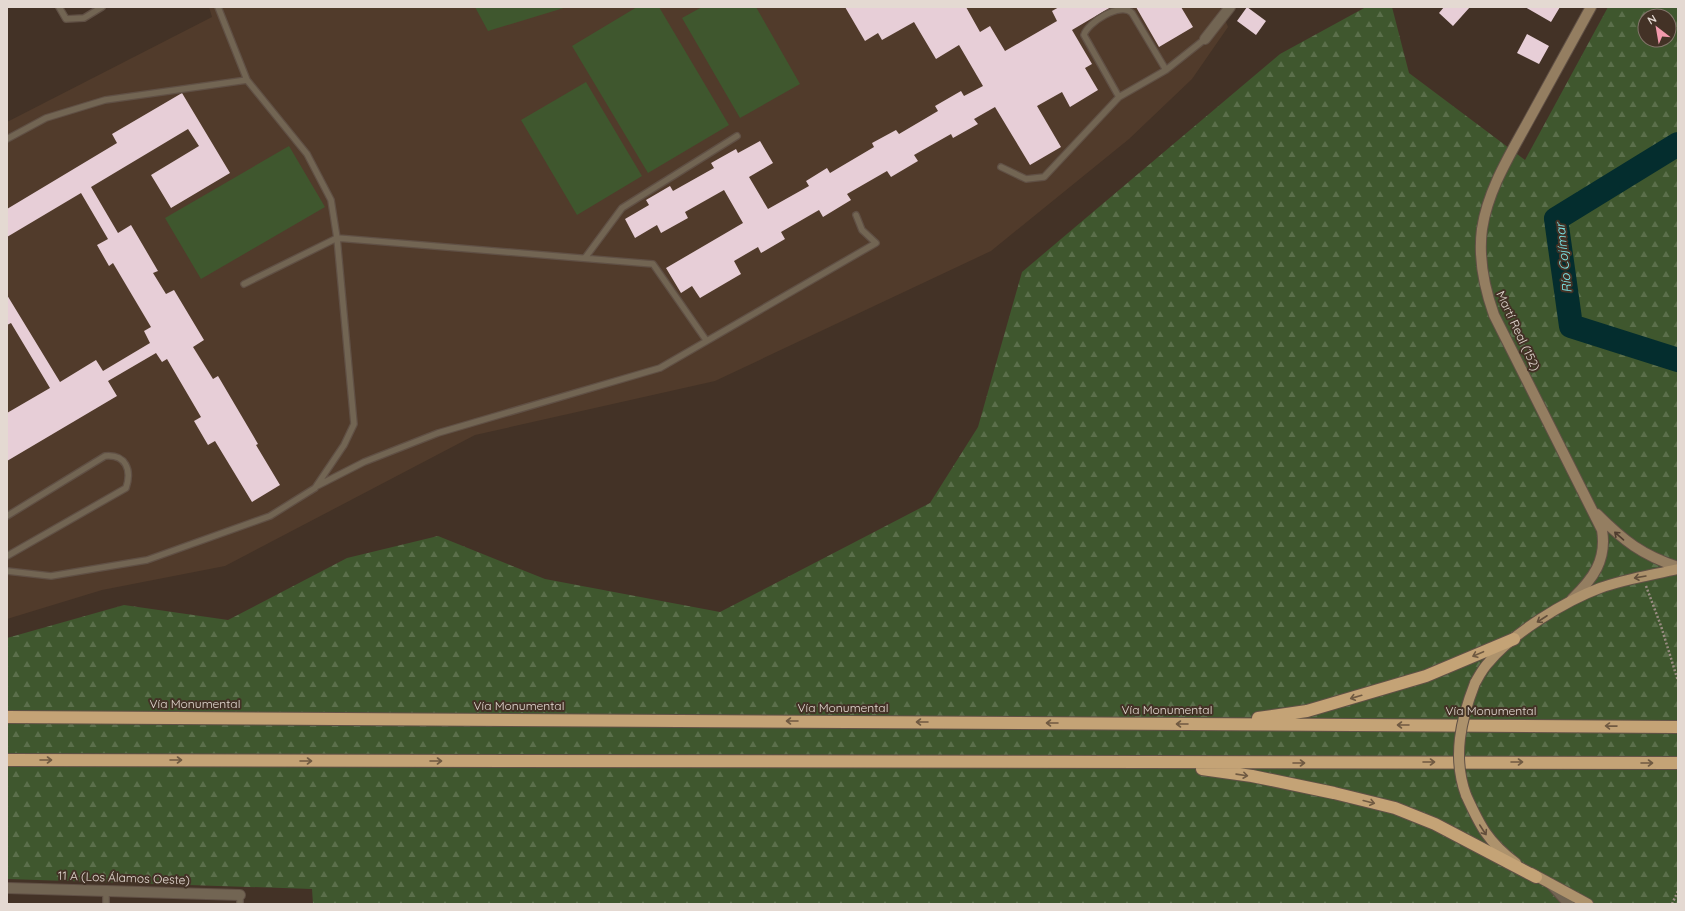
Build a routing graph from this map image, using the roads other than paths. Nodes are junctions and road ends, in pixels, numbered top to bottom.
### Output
1 (59, 7) edge
2 (102, 7) edge
3 (218, 7) edge
4 (1230, 7) edge
5 (1591, 7) edge
6 (1205, 39) joint
7 (1166, 70) junction
8 (247, 80) junction
9 (1120, 98) junction
10 (737, 136) dead end
11 (7, 139) edge
12 (1002, 167) dead end
13 (856, 216) dead end
14 (337, 238) junction
15 (585, 258) junction
16 (244, 284) dead end
17 (706, 340) junction
18 (315, 488) junction
19 (1592, 509) junction
20 (7, 516) edge
21 (7, 556) edge
22 (1678, 568) edge
23 (7, 571) edge
24 (1571, 601) junction
25 (1514, 638) junction
26 (7, 717) edge
27 (1221, 724) junction
28 (1678, 727) edge
29 (7, 760) edge
30 (1162, 763) junction
31 (1678, 763) edge
32 (1536, 877) junction
33 (1551, 884) junction
34 (7, 888) edge
35 (106, 890) junction
36 (240, 900) edge
37 (106, 904) edge
38 (1569, 904) edge
39 (1588, 904) edge

1 - 2 lane
3 - 8 lane
4 - 6 street
5 - 19 main road, Martí Real (152)
6 - 7 lane
7 - 9 lane
7 - 9 lane
8 - 11 lane
8 - 14 lane
9 - 12 lane
10 - 15 lane
13 - 17 lane
14 - 15 lane
14 - 16 lane
14 - 18 lane
15 - 17 lane
17 - 18 lane
18 - 23 lane
22 -> 19 main road, Martí Real (152)
19 - 24 main road, Martí Real (152)
20 - 21 lane
22 -> 24 main road
24 -> 25 main road
25 -> 27 highway
25 -> 32 main road, bridge
27 -> 26 highway, Vía Monumental
28 -> 27 highway, Vía Monumental
29 -> 30 highway
30 -> 31 highway
30 -> 32 highway
32 - 33 main road
33 - 38 street
33 - 39 main road
34 - 35 street, 11 A (Los Álamos Oeste)
35 - 36 street, 11 A (Los Álamos Oeste)
35 - 37 lane

